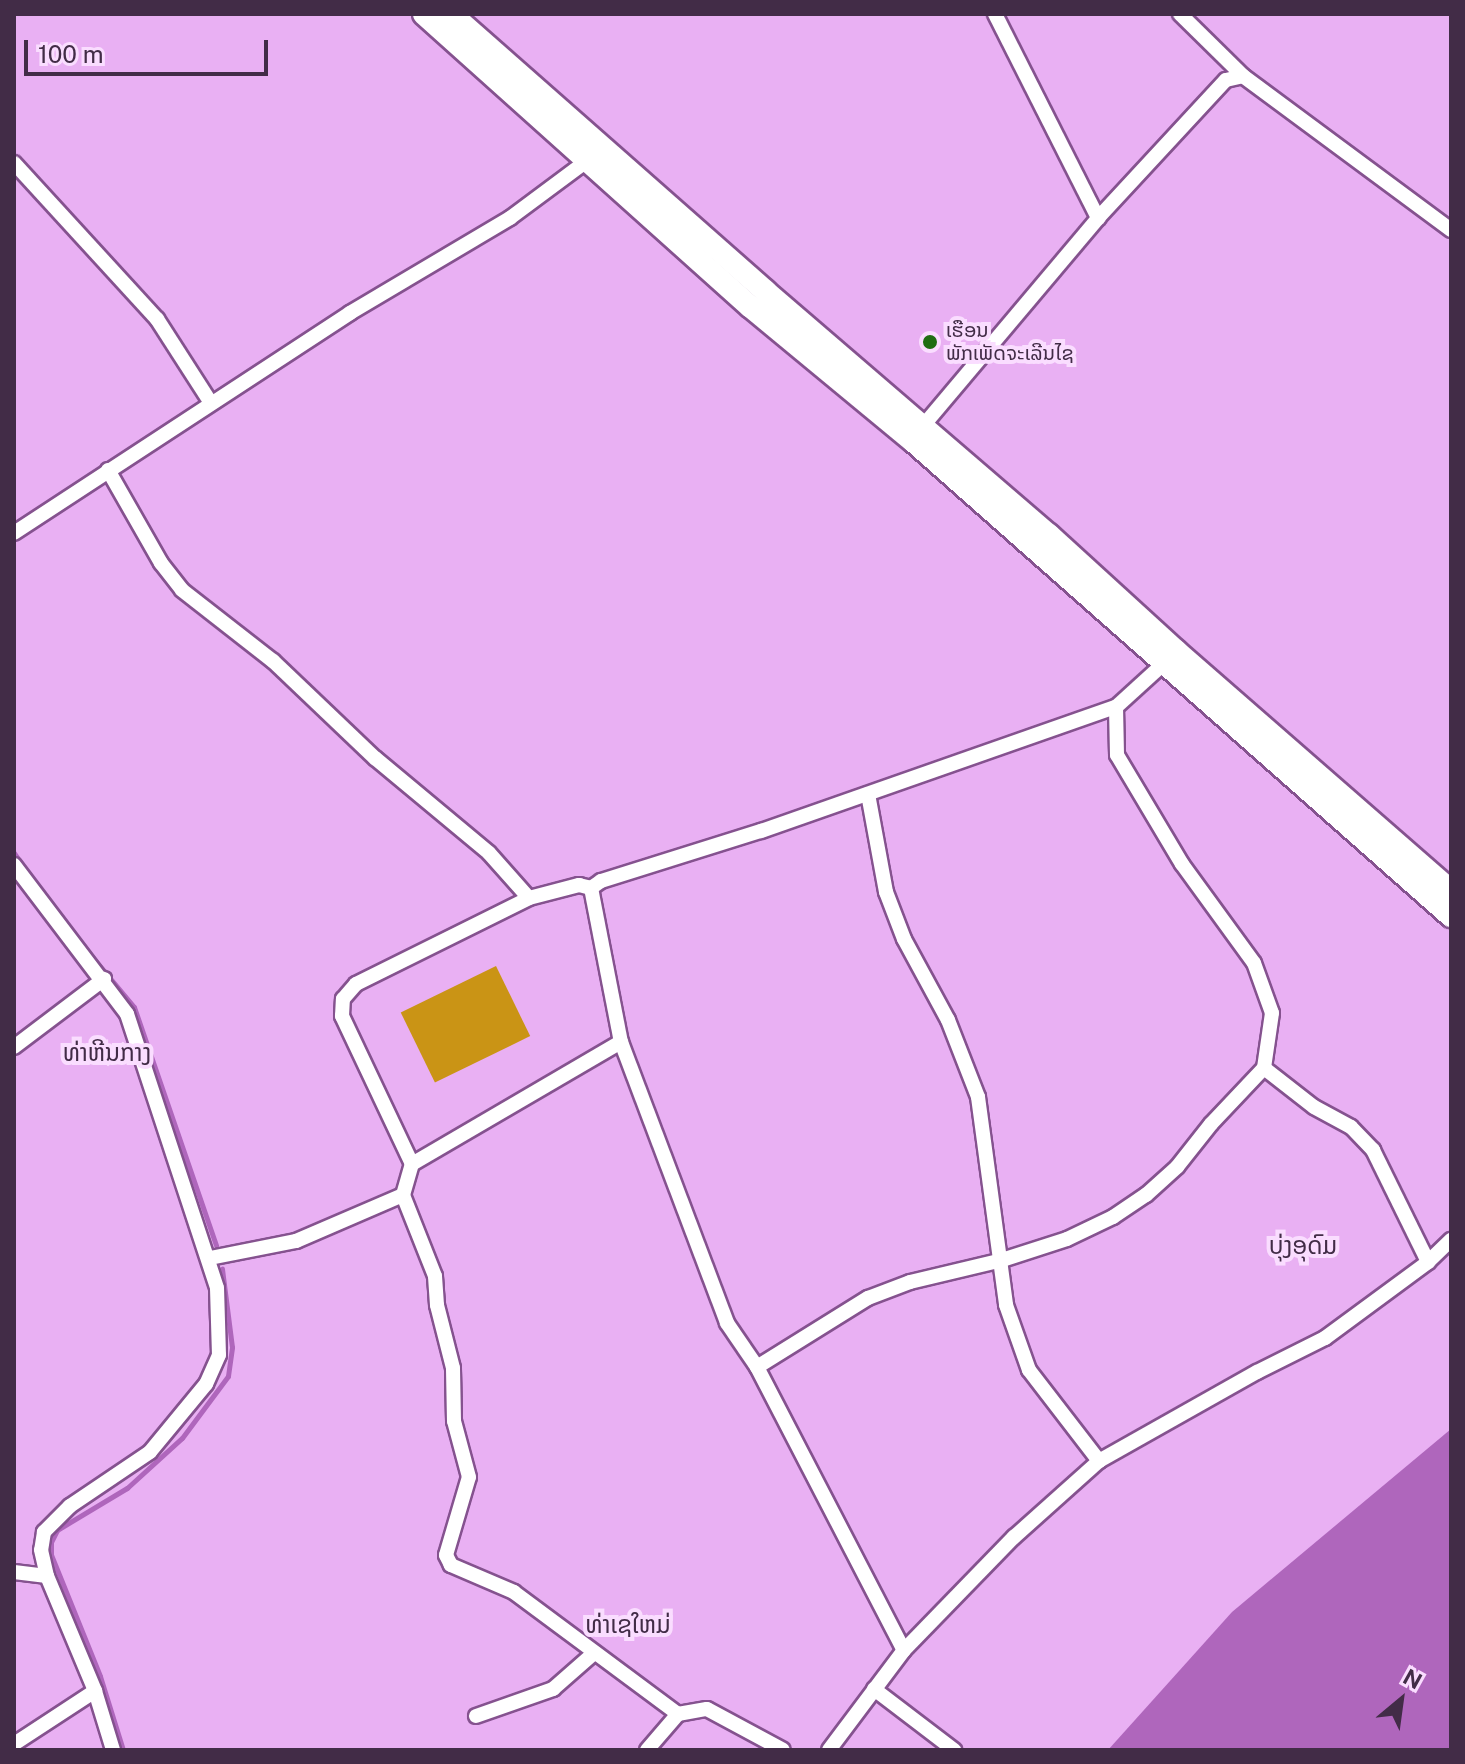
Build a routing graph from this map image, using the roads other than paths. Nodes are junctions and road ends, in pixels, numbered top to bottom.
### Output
1 (424, 14) edge
2 (451, 14) edge
3 (995, 14) edge
4 (1180, 14) edge
5 (1243, 76) junction
6 (596, 154) junction
7 (14, 163) edge
8 (1098, 218) junction
9 (1451, 230) edge
10 (211, 403) junction
11 (917, 433) junction
12 (108, 470) junction
13 (14, 533) edge
14 (1170, 658) junction
15 (1116, 707) junction
16 (868, 794) junction
17 (14, 865) edge
18 (591, 888) junction
19 (1451, 891) edge
20 (529, 898) junction
21 (1451, 916) edge
22 (104, 979) junction
23 (621, 1042) junction
24 (14, 1047) edge
25 (1264, 1068) junction
26 (412, 1164) junction
27 (403, 1195) junction
28 (1451, 1240) edge
29 (210, 1258) junction
30 (1002, 1260) junction
31 (1428, 1262) junction
32 (757, 1367) junction
33 (1099, 1461) junction
34 (14, 1572) edge
35 (47, 1576) junction
36 (904, 1650) junction
37 (594, 1653) junction
38 (874, 1689) junction
39 (95, 1691) junction
40 (678, 1714) junction
41 (476, 1716) dead end
42 (14, 1744) edge
43 (113, 1750) edge
44 (647, 1750) edge
45 (783, 1750) edge
46 (829, 1750) edge
47 (954, 1750) edge

1 - 6 highway
2 - 6 highway
3 - 8 street
4 - 5 street
5 - 8 street
5 - 9 street
6 - 10 street
6 - 11 highway
7 - 10 street
8 - 11 street
10 - 12 street
11 - 14 highway
12 - 13 street
12 - 20 street
14 - 15 street
14 - 19 highway
14 - 21 highway
15 - 16 street
15 - 25 street
16 - 18 street
16 - 30 street
17 - 22 street
18 - 20 street
18 - 23 street
20 - 26 street
22 - 24 street
22 - 29 street
23 - 26 street
23 - 32 street
25 - 30 street
25 - 31 street
26 - 27 street
27 - 29 street
27 - 37 street
28 - 31 street
29 - 35 street
30 - 32 street
30 - 33 street
31 - 33 street
32 - 36 street
33 - 36 street
34 - 35 street
35 - 39 street
36 - 38 street
37 - 40 street
37 - 41 street
38 - 46 street
38 - 47 street
39 - 42 street
39 - 43 street
40 - 44 street
40 - 45 street

